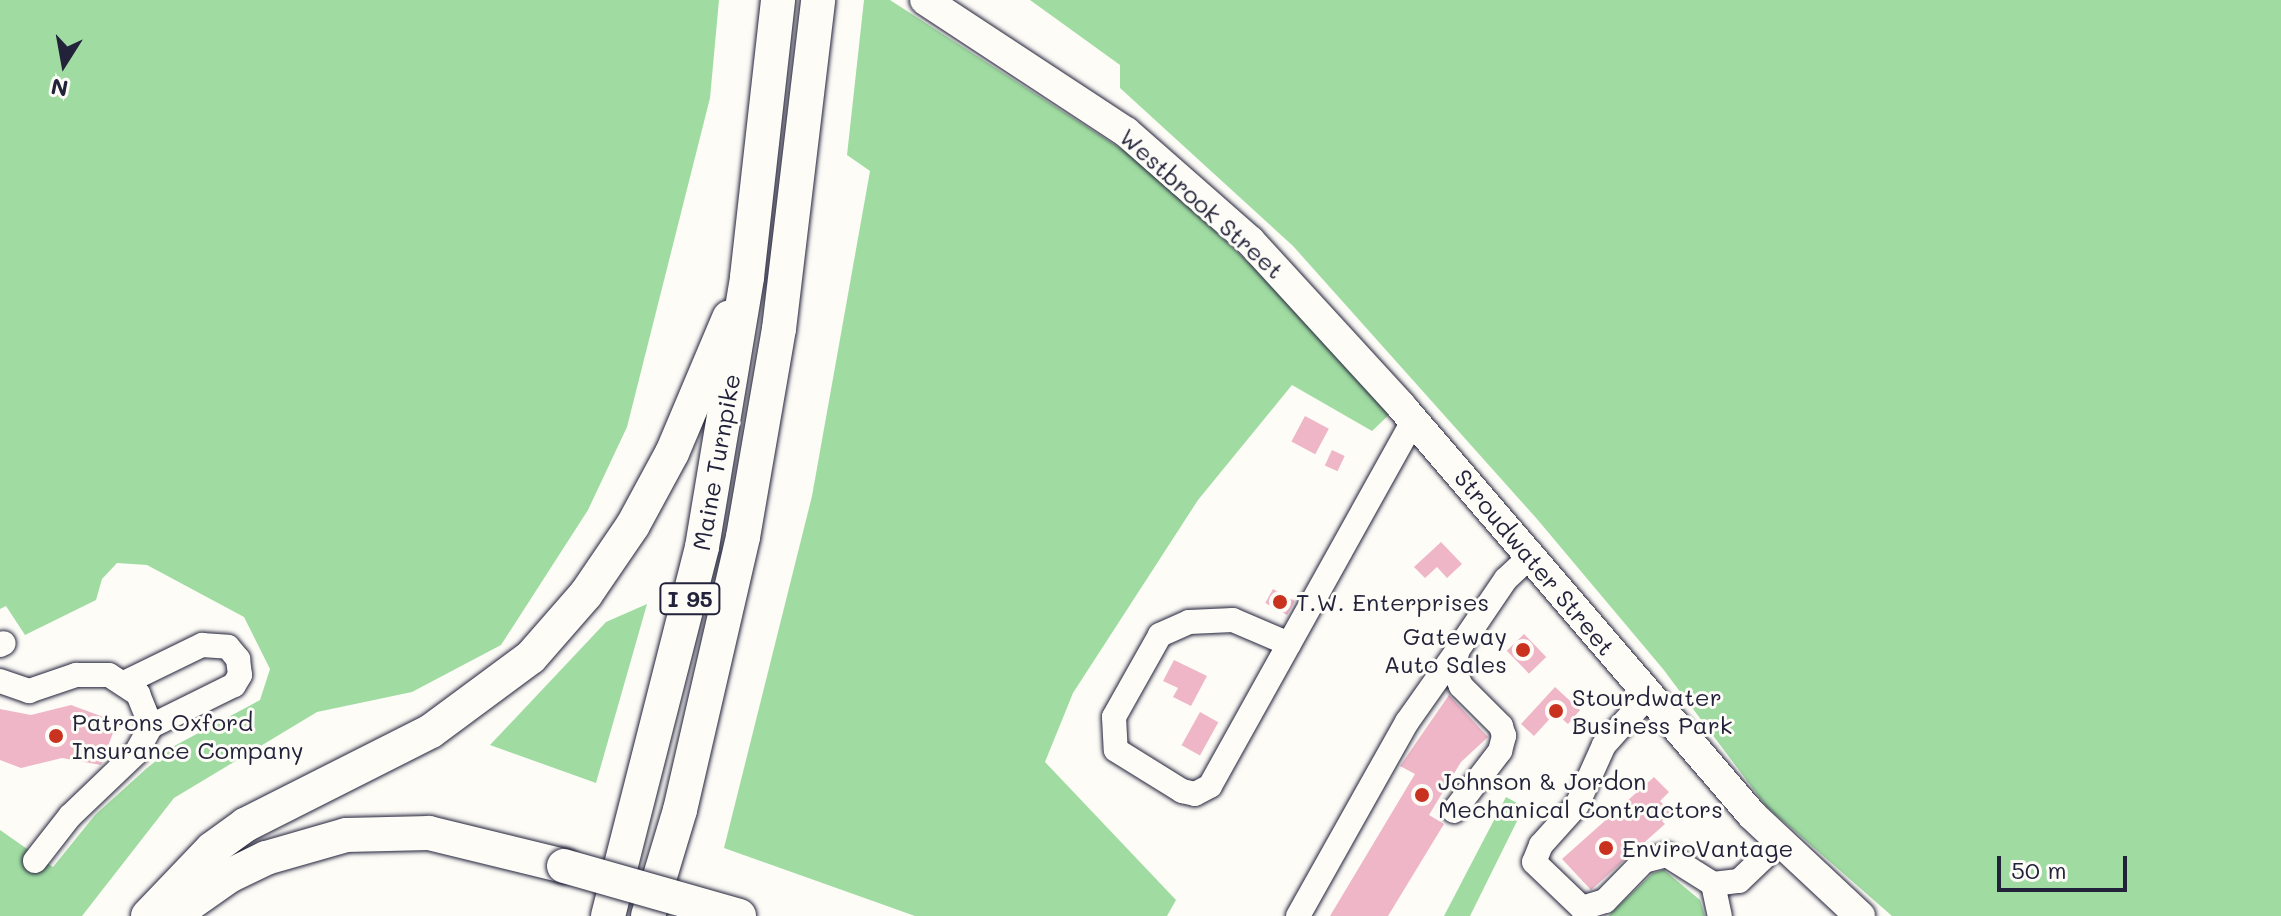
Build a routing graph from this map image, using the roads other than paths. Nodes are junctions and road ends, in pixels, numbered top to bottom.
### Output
1 (778, 0) edge
2 (818, 0) edge
3 (925, 0) edge
4 (747, 277) junction
5 (1346, 343) joint
6 (1414, 420) junction
7 (1530, 557) junction
8 (1289, 644) junction
9 (1457, 651) junction
10 (0, 681) edge
11 (126, 682) junction
12 (1648, 696) junction
13 (151, 726) junction
14 (680, 810) junction
15 (1454, 811) dead end
16 (1779, 843) junction
17 (35, 861) dead end
18 (563, 873) junction
19 (1713, 884) junction
20 (148, 916) edge
21 (172, 916) edge
22 (212, 916) edge
23 (608, 916) edge
24 (648, 916) edge
25 (669, 916) edge
26 (688, 916) edge
27 (739, 916) edge
28 (1298, 916) edge
29 (1720, 916) edge
30 (1860, 916) edge

1 - 4 highway, Maine Turnpike / I 95
2 - 14 highway, Maine Turnpike / I 95
3 - 5 main road, Westbrook Street
4 - 20 highway
4 - 23 highway, Maine Turnpike / I 95
5 - 6 main road, Stroudwater Street
6 - 7 main road, Stroudwater Street
6 - 8 lane
7 - 9 lane
7 - 12 main road, Stroudwater Street
8 - 8 lane
9 - 15 lane
9 - 28 lane
10 - 11 lane
11 - 13 lane
11 - 13 lane
12 - 16 main road, Stroudwater Street
12 - 19 lane
13 - 17 lane
14 - 24 highway, Maine Turnpike / I 95
14 - 25 highway
16 - 19 lane
16 - 30 main road, Stroudwater Street
18 - 21 highway
18 - 22 highway
18 - 26 highway
18 - 27 highway, bridge
19 - 29 lane

